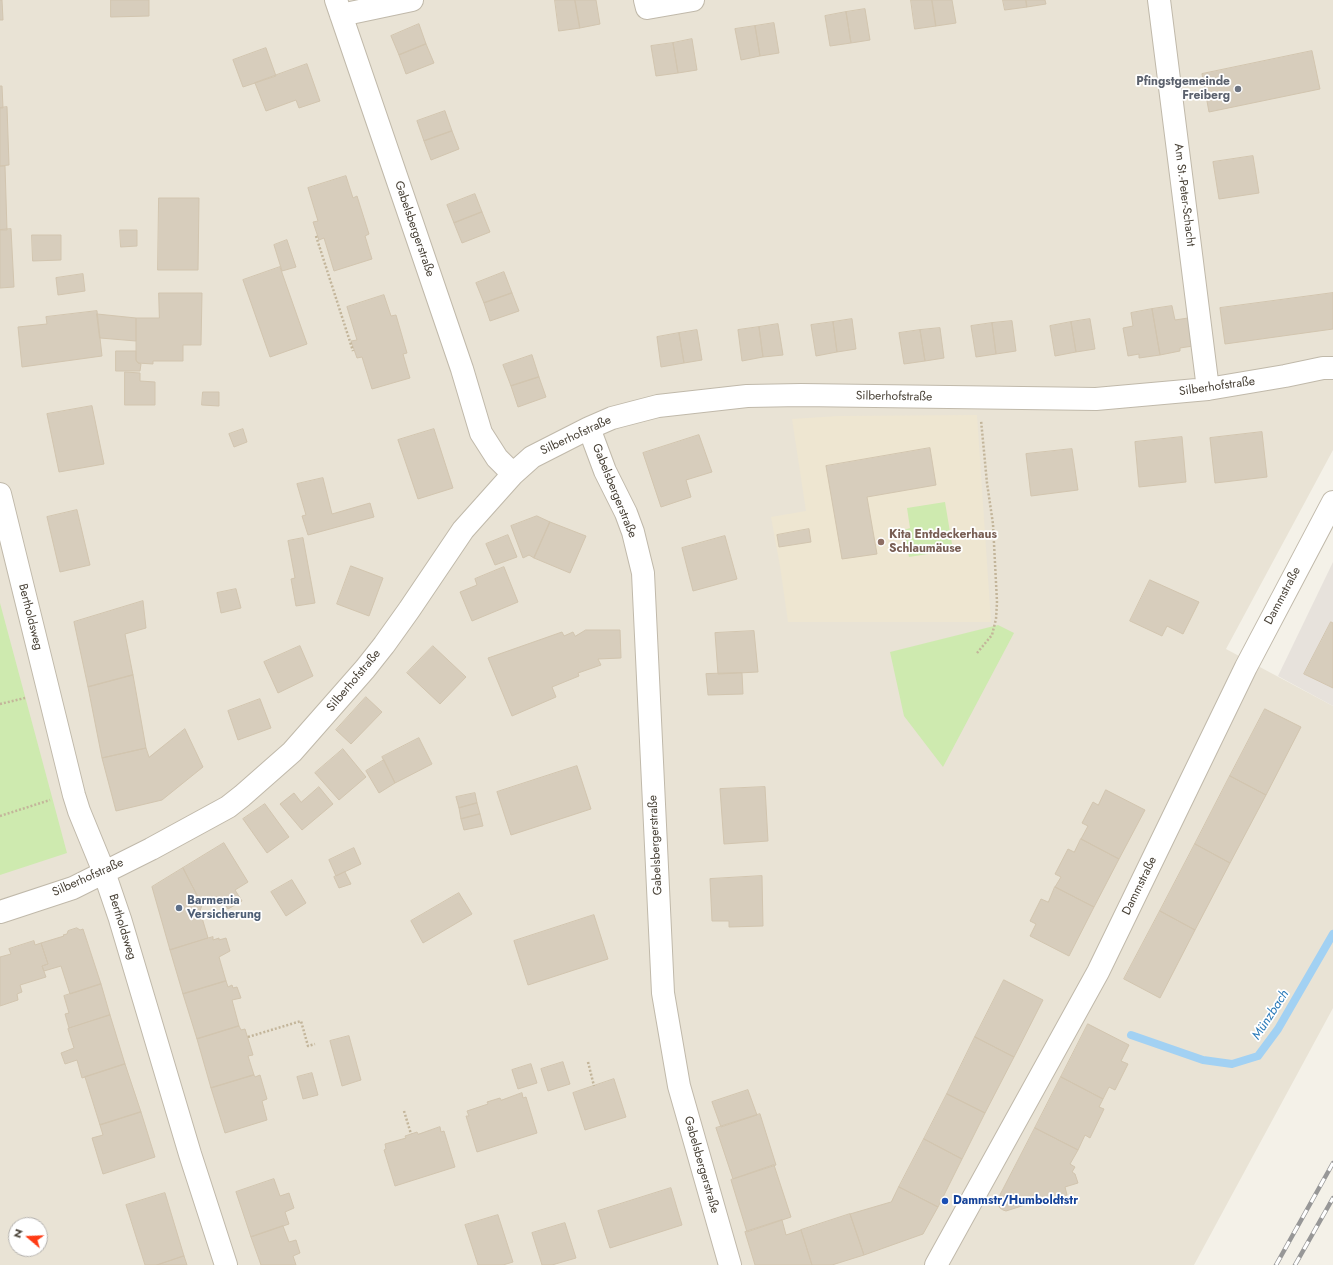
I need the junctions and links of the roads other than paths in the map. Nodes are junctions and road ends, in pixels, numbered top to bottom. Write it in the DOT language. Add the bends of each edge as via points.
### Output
graph roads {
  1 [pos="412,0"];
  2 [pos="645,0"];
  3 [pos="693,0"];
  4 [pos="1159,0"];
  5 [pos="338,7"];
  6 [pos="1333,368"];
  7 [pos="1208,389"];
  8 [pos="588,428"];
  9 [pos="513,474"];
  10 [pos="0,494"];
  11 [pos="1333,502"];
  12 [pos="104,872"];
  13 [pos="0,912"];
  14 [pos="226,1265"];
  15 [pos="730,1265"];
  16 [pos="936,1265"];
  1 -- 5 [label="street"];
  2 -- 3 [label="street" via="647,8"];
  4 -- 7 [label="street, Am St.-Peter-Schacht"];
  5 -- 9 [label="street, Gabelsbergerstraße" via="462,369 481,432 489,447"];
  6 -- 7 [label="street, Silberhofstraße"];
  7 -- 8 [label="street, Silberhofstraße" via="1096,399 747,396 658,406 612,418"];
  8 -- 9 [label="street, Silberhofstraße" via="532,457"];
  8 -- 15 [label="street, Gabelsbergerstraße" via="605,471 626,513 643,572 663,993 678,1086"];
  9 -- 12 [label="street, Silberhofstraße" via="463,530 379,651 292,752 228,807"];
  10 -- 12 [label="street, Bertholdsweg" via="74,795"];
  11 -- 16 [label="street, Dammstraße" via="1246,667 1098,972"];
  12 -- 13 [label="street, Silberhofstraße" via="73,888"];
  12 -- 14 [label="street, Bertholdsweg"];
}
